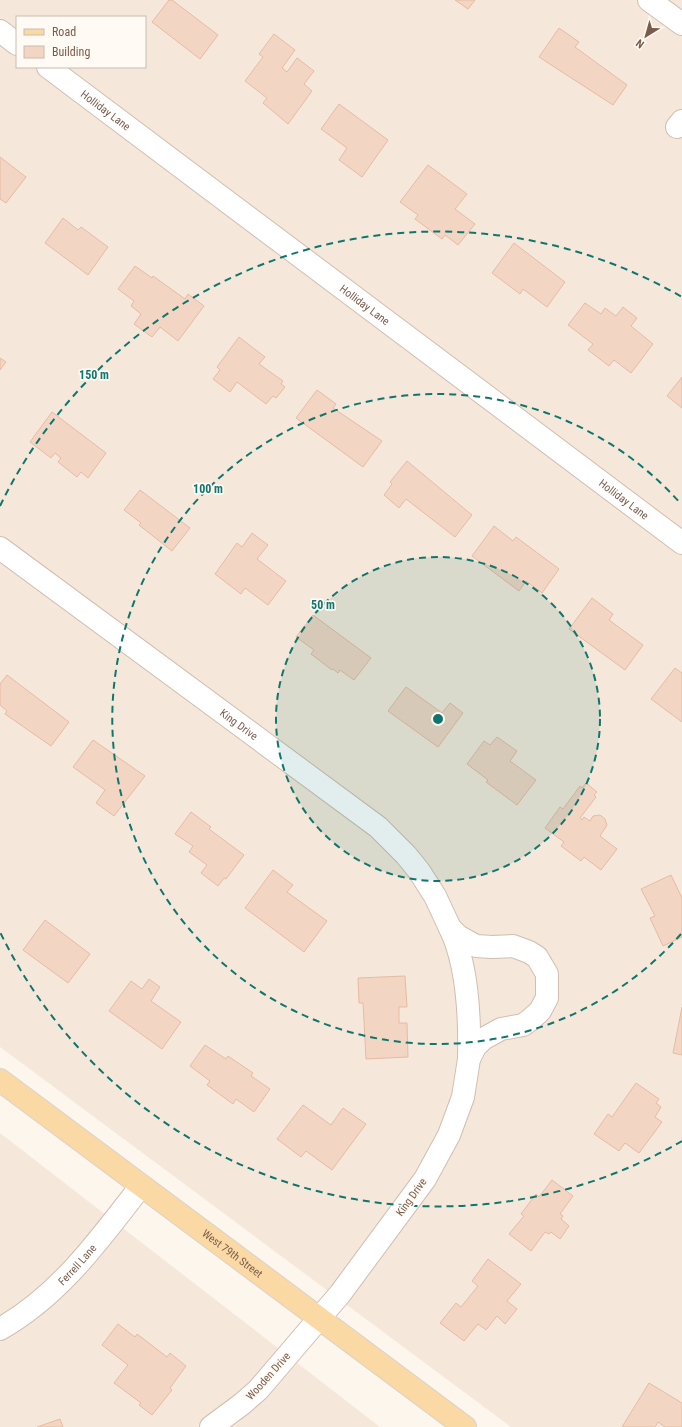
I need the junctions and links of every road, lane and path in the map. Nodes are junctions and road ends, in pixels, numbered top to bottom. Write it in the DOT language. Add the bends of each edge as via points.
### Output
graph roads {
  1 [pos="649,0"];
  2 [pos="682,24"];
  3 [pos="0,31"];
  4 [pos="16,43"];
  5 [pos="49,68"];
  6 [pos="682,543"];
  7 [pos="0,548"];
  8 [pos="450,928"];
  9 [pos="469,1059"];
  10 [pos="0,1080"];
  11 [pos="142,1186"];
  12 [pos="318,1318"];
  13 [pos="0,1329"];
  14 [pos="211,1427"];
  15 [pos="465,1427"];
  1 -- 2 [label="street"];
  3 -- 4 [label="street"];
  5 -- 6 [label="street, Holliday Lane"];
  7 -- 8 [label="street, King Drive" via="378,827 419,871 435,896"];
  8 -- 9 [label="street, King Drive" via="456,940 467,996 470,1019"];
  8 -- 9 [label="street, King Drive" via="458,936 476,946 514,946 529,952 537,957 548,978 547,998 540,1011 523,1025 501,1028 484,1039 475,1047"];
  9 -- 12 [label="street, King Drive" via="462,1097 449,1135 425,1179 348,1284"];
  10 -- 11 [label="main road, West 79th Street"];
  11 -- 12 [label="main road, West 79th Street"];
  11 -- 13 [label="street, Ferrell Lane" via="67,1278 37,1304"];
  12 -- 14 [label="street, Wooden Drive" via="258,1390"];
  12 -- 15 [label="main road, West 79th Street"];
}
